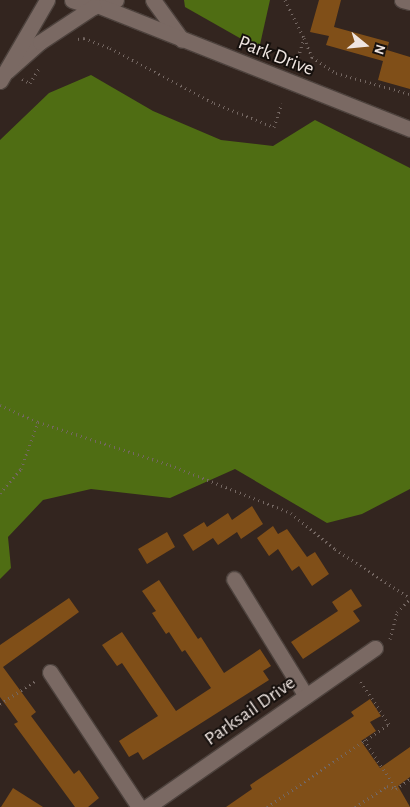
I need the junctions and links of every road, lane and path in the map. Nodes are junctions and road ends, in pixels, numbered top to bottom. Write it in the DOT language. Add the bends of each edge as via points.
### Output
graph roads {
  1 [pos="47,0"];
  2 [pos="72,0"];
  3 [pos="116,0"];
  4 [pos="153,0"];
  5 [pos="285,0"];
  6 [pos="402,0"];
  7 [pos="410,2"];
  8 [pos="97,7"];
  9 [pos="304,38"];
  10 [pos="76,40"];
  11 [pos="183,41"];
  12 [pos="297,62"];
  13 [pos="42,63"];
  14 [pos="4,76"];
  15 [pos="410,94"];
  16 [pos="282,103"];
  17 [pos="410,129"];
  18 [pos="0,405"];
  19 [pos="38,422"];
  20 [pos="0,493"];
  21 [pos="234,579"];
  22 [pos="410,599"];
  23 [pos="374,649"];
  24 [pos="350,666"];
  25 [pos="50,672"];
  26 [pos="306,696"];
  27 [pos="0,704"];
  28 [pos="364,740"];
  29 [pos="410,779"];
  30 [pos="396,788"];
  31 [pos="139,807"];
  32 [pos="147,807"];
  33 [pos="267,807"];
  34 [pos="355,807"];
  1 -- 14 [label="street"];
  2 -- 8 [label="street, Park Drive"];
  3 -- 8 [label="street"];
  4 -- 11 [label="street"];
  5 -- 9 [label="path"];
  6 -- 7 [label="street"];
  8 -- 11 [label="street, Park Drive"];
  8 -- 14 [label="street" via="40,42"];
  9 -- 12 [label="path"];
  9 -- 15 [label="path" via="312,57 336,73"];
  10 -- 16 [label="path" via="84,38 110,48 214,103 274,127"];
  11 -- 17 [label="street, Park Drive"];
  13 -- 14 [label="path" via="30,83"];
  18 -- 19 [label="path"];
  19 -- 20 [label="path" via="21,468"];
  19 -- 22 [label="path" via="170,465 291,513 335,549"];
  21 -- 26 [label="street"];
  22 -- 23 [label="path" via="398,612 387,650"];
  23 -- 24 [label="street, Parksail Drive"];
  24 -- 26 [label="street, Parksail Drive"];
  24 -- 28 [label="path" via="389,724"];
  25 -- 27 [label="path"];
  25 -- 31 [label="street"];
  26 -- 32 [label="street, Parksail Drive"];
  28 -- 30 [label="path"];
  28 -- 33 [label="path"];
  29 -- 30 [label="path"];
  30 -- 34 [label="path" via="387,786"];
}
